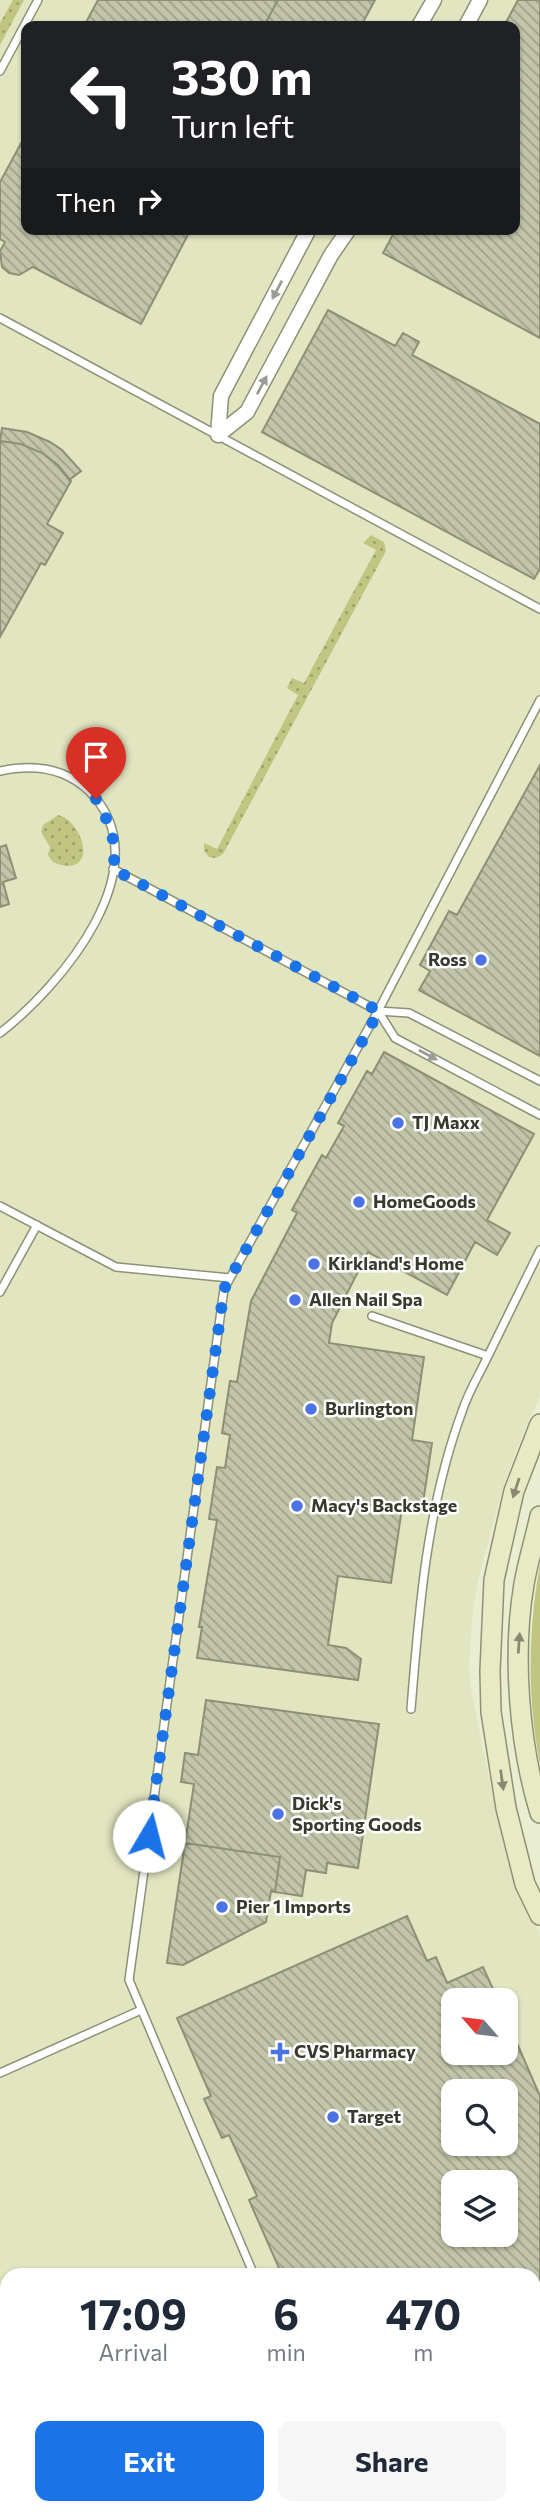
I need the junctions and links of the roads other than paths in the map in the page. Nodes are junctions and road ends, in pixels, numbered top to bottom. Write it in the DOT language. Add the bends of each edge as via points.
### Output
graph roads {
  1 [pos="38,0"];
  2 [pos="433,0"];
  3 [pos="480,0"];
  4 [pos="27,21"];
  5 [pos="422,21"];
  6 [pos="469,21"];
  7 [pos="21,32"];
  8 [pos="0,71"];
  9 [pos="306,235"];
  10 [pos="345,235"];
  11 [pos="2,319"];
  12 [pos="0,330"];
  13 [pos="218,435"];
  14 [pos="540,609"];
  15 [pos="540,701"];
  16 [pos="0,771"];
  17 [pos="113,869"];
  18 [pos="379,1011"];
  19 [pos="0,1033"];
  20 [pos="540,1081"];
  21 [pos="540,1115"];
  22 [pos="0,1206"];
  23 [pos="37,1225"];
  24 [pos="540,1250"];
  25 [pos="230,1278"];
  26 [pos="0,1292"];
  27 [pos="372,1316"];
  28 [pos="488,1356"];
  29 [pos="540,1424"];
  30 [pos="540,1516"];
  31 [pos="411,1709"];
  32 [pos="520,1711"];
  33 [pos="491,1712"];
  34 [pos="540,1813"];
  35 [pos="540,1915"];
  36 [pos="141,2010"];
  37 [pos="0,2073"];
  38 [pos="251,2268"];
  1 -- 4 [label="lane"];
  2 -- 5 [label="street"];
  3 -- 6 [label="street"];
  7 -- 8 [label="lane"];
  9 -- 13 [label="street, one-way" via="221,396"];
  13 -- 10 [label="street, one-way" via="247,412"];
  11 -- 12 [label="lane"];
  11 -- 13 [label="lane"];
  13 -- 14 [label="lane"];
  15 -- 18 [label="lane"];
  16 -- 17 [label="lane" via="40,767 59,772 88,790 108,820 115,845"];
  17 -- 18 [label="lane"];
  17 -- 19 [label="lane" via="106,900 66,968"];
  18 -- 20 [label="lane" via="409,1013"];
  18 -- 21 [label="lane, one-way" via="395,1038"];
  18 -- 25 [label="lane"];
  22 -- 23 [label="lane"];
  23 -- 25 [label="lane" via="116,1267"];
  23 -- 26 [label="lane"];
  24 -- 28 [label="lane"];
  25 -- 36 [label="lane" via="224,1289 129,1980"];
  27 -- 28 [label="lane"];
  28 -- 31 [label="lane" via="463,1408 435,1509 420,1594"];
  29 -- 33 [label="street, one-way" via="514,1491 494,1580"];
  32 -- 30 [label="street, one-way" via="523,1585"];
  32 -- 33 [label="street"];
  32 -- 34 [label="street"];
  33 -- 35 [label="street, one-way" via="506,1808 525,1884"];
  36 -- 37 [label="lane"];
  36 -- 38 [label="lane"];
}
